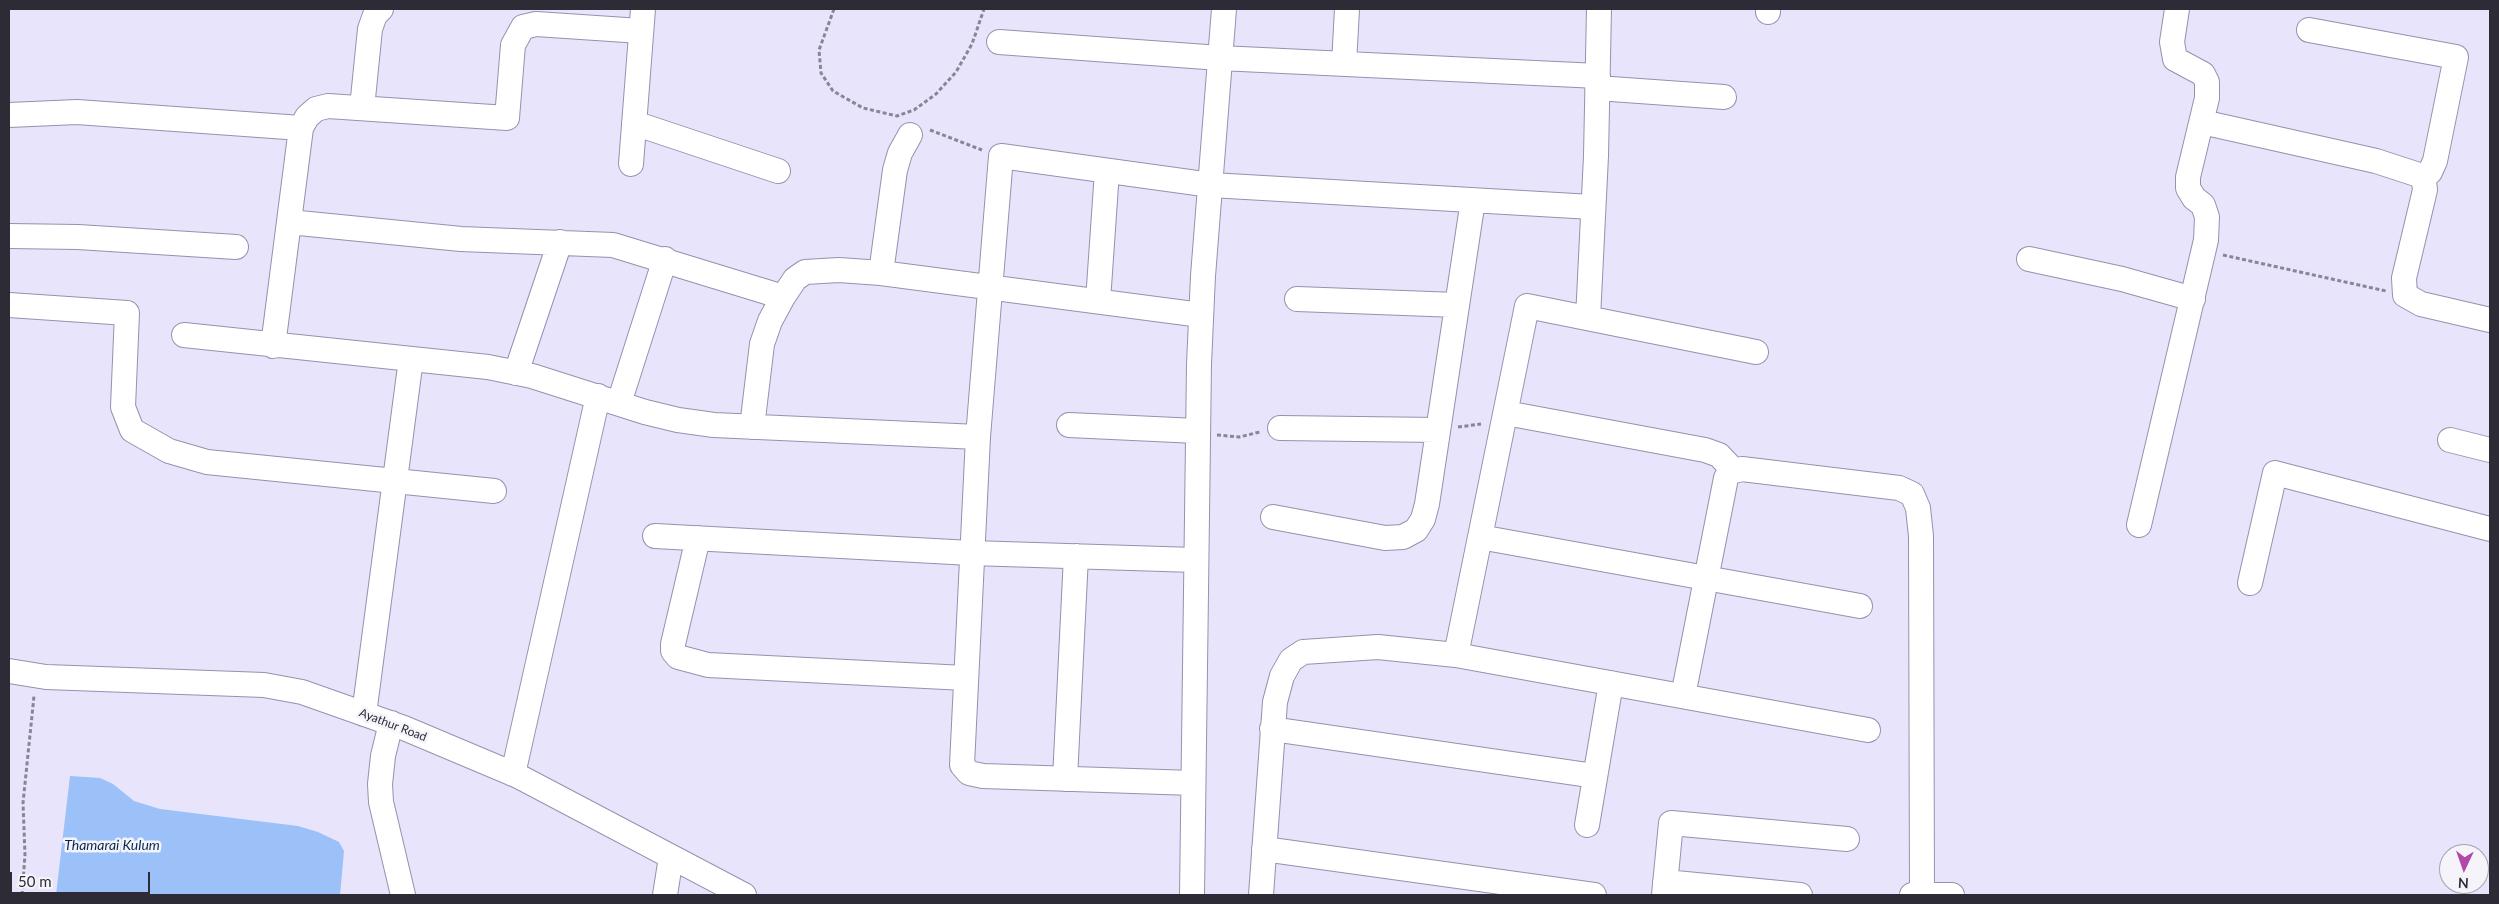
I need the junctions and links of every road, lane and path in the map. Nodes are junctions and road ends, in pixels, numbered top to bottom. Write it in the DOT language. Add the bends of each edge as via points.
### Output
graph roads {
  1 [pos="834,9"];
  2 [pos="984,9"];
  3 [pos="1224,9"];
  4 [pos="1347,9"];
  5 [pos="1599,9"];
  6 [pos="2177,9"];
  7 [pos="371,11"];
  8 [pos="525,18"];
  9 [pos="642,20"];
  10 [pos="2309,30"];
  11 [pos="999,42"];
  12 [pos="1220,58"];
  13 [pos="1344,64"];
  14 [pos="1597,82"];
  15 [pos="1724,97"];
  16 [pos="362,108"];
  17 [pos="9,115"];
  18 [pos="2202,122"];
  19 [pos="634,123"];
  20 [pos="913,124"];
  21 [pos="301,128"];
  22 [pos="1001,156"];
  23 [pos="631,164"];
  24 [pos="778,171"];
  25 [pos="1107,171"];
  26 [pos="2422,179"];
  27 [pos="1211,185"];
  28 [pos="1473,200"];
  29 [pos="1592,207"];
  30 [pos="289,222"];
  31 [pos="9,236"];
  32 [pos="560,242"];
  33 [pos="236,247"];
  34 [pos="2203,250"];
  35 [pos="665,259"];
  36 [pos="2029,259"];
  37 [pos="881,273"];
  38 [pos="991,287"];
  39 [pos="2405,295"];
  40 [pos="783,297"];
  41 [pos="1297,299"];
  42 [pos="2192,299"];
  43 [pos="1098,302"];
  44 [pos="9,305"];
  45 [pos="1457,305"];
  46 [pos="1202,315"];
  47 [pos="1588,318"];
  48 [pos="2490,320"];
  49 [pos="184,335"];
  50 [pos="274,346"];
  51 [pos="1756,352"];
  52 [pos="411,359"];
  53 [pos="516,373"];
  54 [pos="608,400"];
  55 [pos="1504,420"];
  56 [pos="1069,425"];
  57 [pos="752,427"];
  58 [pos="1280,428"];
  59 [pos="1438,430"];
  60 [pos="1197,431"];
  61 [pos="978,437"];
  62 [pos="2450,440"];
  63 [pos="2490,450"];
  64 [pos="1734,471"];
  65 [pos="395,480"];
  66 [pos="494,491"];
  67 [pos="1274,517"];
  68 [pos="2139,525"];
  69 [pos="2490,528"];
  70 [pos="655,536"];
  71 [pos="1480,536"];
  72 [pos="698,538"];
  73 [pos="971,553"];
  74 [pos="1076,556"];
  75 [pos="1195,560"];
  76 [pos="1706,578"];
  77 [pos="2250,583"];
  78 [pos="1860,606"];
  79 [pos="1456,655"];
  80 [pos="9,671"];
  81 [pos="37,676"];
  82 [pos="965,678"];
  83 [pos="1611,683"];
  84 [pos="1682,696"];
  85 [pos="364,714"];
  86 [pos="391,723"];
  87 [pos="1272,729"];
  88 [pos="1868,730"];
  89 [pos="513,774"];
  90 [pos="1596,776"];
  91 [pos="1065,779"];
  92 [pos="1193,783"];
  93 [pos="1587,825"];
  94 [pos="1847,839"];
  95 [pos="1264,849"];
  96 [pos="672,857"];
  97 [pos="1664,889"];
  98 [pos="22,895"];
  99 [pos="403,895"];
  100 [pos="665,895"];
  101 [pos="744,895"];
  102 [pos="1192,895"];
  103 [pos="1261,895"];
  104 [pos="1594,895"];
  105 [pos="1800,895"];
  106 [pos="1912,895"];
  107 [pos="1922,895"];
  108 [pos="1952,895"];
  1 -- 20 [label="path" via="819,50 821,74 833,90 862,108 897,116"];
  2 -- 20 [label="path" via="972,44 956,72 936,94 914,110"];
  3 -- 12 [label="street"];
  4 -- 13 [label="street"];
  5 -- 14 [label="street"];
  6 -- 18 [label="street" via="2172,51 2175,59 2203,74 2207,82"];
  7 -- 16 [label="street"];
  8 -- 9 [label="street" via="536,24"];
  8 -- 16 [label="street" via="513,45 507,118"];
  9 -- 19 [label="street"];
  10 -- 26 [label="street" via="2456,57 2435,160 2430,172"];
  11 -- 12 [label="street"];
  12 -- 13 [label="street"];
  12 -- 27 [label="street"];
  13 -- 14 [label="street"];
  14 -- 15 [label="street"];
  14 -- 29 [label="street"];
  16 -- 21 [label="street" via="328,106 316,109"];
  17 -- 21 [label="street" via="77,112"];
  18 -- 26 [label="street" via="2376,161 2419,175"];
  18 -- 34 [label="street" via="2188,188 2203,205 2207,217"];
  19 -- 23 [label="street"];
  19 -- 24 [label="street"];
  20 -- 22 [label="path"];
  20 -- 37 [label="street" via="894,170"];
  21 -- 30 [label="street"];
  22 -- 25 [label="street"];
  22 -- 38 [label="street"];
  25 -- 27 [label="street"];
  25 -- 43 [label="street"];
  26 -- 39 [label="street" via="2425,190 2404,278"];
  27 -- 28 [label="street"];
  27 -- 46 [label="street"];
  28 -- 29 [label="street"];
  28 -- 45 [label="street"];
  29 -- 47 [label="street"];
  30 -- 32 [label="street" via="461,239"];
  30 -- 50 [label="street"];
  31 -- 33 [label="street"];
  32 -- 35 [label="street" via="613,245"];
  32 -- 53 [label="street"];
  34 -- 39 [label="path"];
  34 -- 42 [label="street"];
  35 -- 40 [label="street"];
  35 -- 54 [label="street"];
  36 -- 42 [label="street" via="2122,279"];
  37 -- 38 [label="street"];
  37 -- 40 [label="street" via="805,272 795,279"];
  38 -- 43 [label="street"];
  38 -- 61 [label="street"];
  39 -- 48 [label="street" via="2421,304"];
  40 -- 57 [label="street" via="762,344"];
  41 -- 45 [label="street"];
  42 -- 68 [label="street"];
  43 -- 46 [label="street"];
  44 -- 65 [label="street" via="127,312 123,407 132,430 169,451 207,462"];
  45 -- 59 [label="street"];
  46 -- 60 [label="street"];
  47 -- 51 [label="street"];
  47 -- 55 [label="street" via="1528,306"];
  49 -- 50 [label="street"];
  50 -- 52 [label="street"];
  52 -- 53 [label="street"];
  52 -- 65 [label="street"];
  53 -- 54 [label="street"];
  54 -- 57 [label="street" via="678,420"];
  54 -- 89 [label="street"];
  55 -- 59 [label="path"];
  55 -- 64 [label="street" via="1705,450 1719,454"];
  55 -- 71 [label="street"];
  56 -- 60 [label="street"];
  57 -- 61 [label="street"];
  58 -- 59 [label="street"];
  58 -- 60 [label="path" via="1239,438"];
  59 -- 67 [label="street" via="1423,519 1416,530 1403,537 1385,538"];
  60 -- 75 [label="street"];
  61 -- 73 [label="street"];
  62 -- 63 [label="street"];
  64 -- 76 [label="street" via="1726,478"];
  64 -- 107 [label="street" via="1742,469 1899,488 1912,494 1918,508 1921,536"];
  65 -- 66 [label="street"];
  65 -- 85 [label="street"];
  69 -- 77 [label="street" via="2276,472"];
  70 -- 72 [label="street"];
  71 -- 76 [label="street"];
  71 -- 79 [label="street"];
  72 -- 73 [label="street"];
  72 -- 82 [label="street" via="673,644 678,658 708,665"];
  73 -- 74 [label="street"];
  73 -- 82 [label="street"];
  74 -- 75 [label="street"];
  74 -- 91 [label="street"];
  75 -- 92 [label="street"];
  76 -- 78 [label="street"];
  76 -- 84 [label="street"];
  79 -- 83 [label="street"];
  79 -- 87 [label="street" via="1378,647 1303,652 1291,660 1282,676"];
  80 -- 81 [label="street, Ayathur Road"];
  81 -- 85 [label="street, Ayathur Road" via="264,685 302,692"];
  81 -- 98 [label="path" via="25,764"];
  82 -- 91 [label="street" via="961,752 962,765 969,773"];
  83 -- 84 [label="street"];
  83 -- 90 [label="street"];
  84 -- 88 [label="street"];
  85 -- 86 [label="street, Ayathur Road"];
  86 -- 89 [label="street, Ayathur Road"];
  86 -- 99 [label="street" via="383,756 381,802"];
  87 -- 90 [label="street"];
  87 -- 95 [label="street"];
  89 -- 96 [label="street, Ayathur Road"];
  90 -- 93 [label="street"];
  91 -- 92 [label="street"];
  92 -- 102 [label="street"];
  94 -- 97 [label="street" via="1671,823"];
  95 -- 103 [label="street"];
  95 -- 104 [label="street"];
  96 -- 100 [label="street"];
  96 -- 101 [label="street, Ayathur Road"];
  97 -- 105 [label="street"];
  106 -- 107 [label="street"];
  107 -- 108 [label="street"];
}
